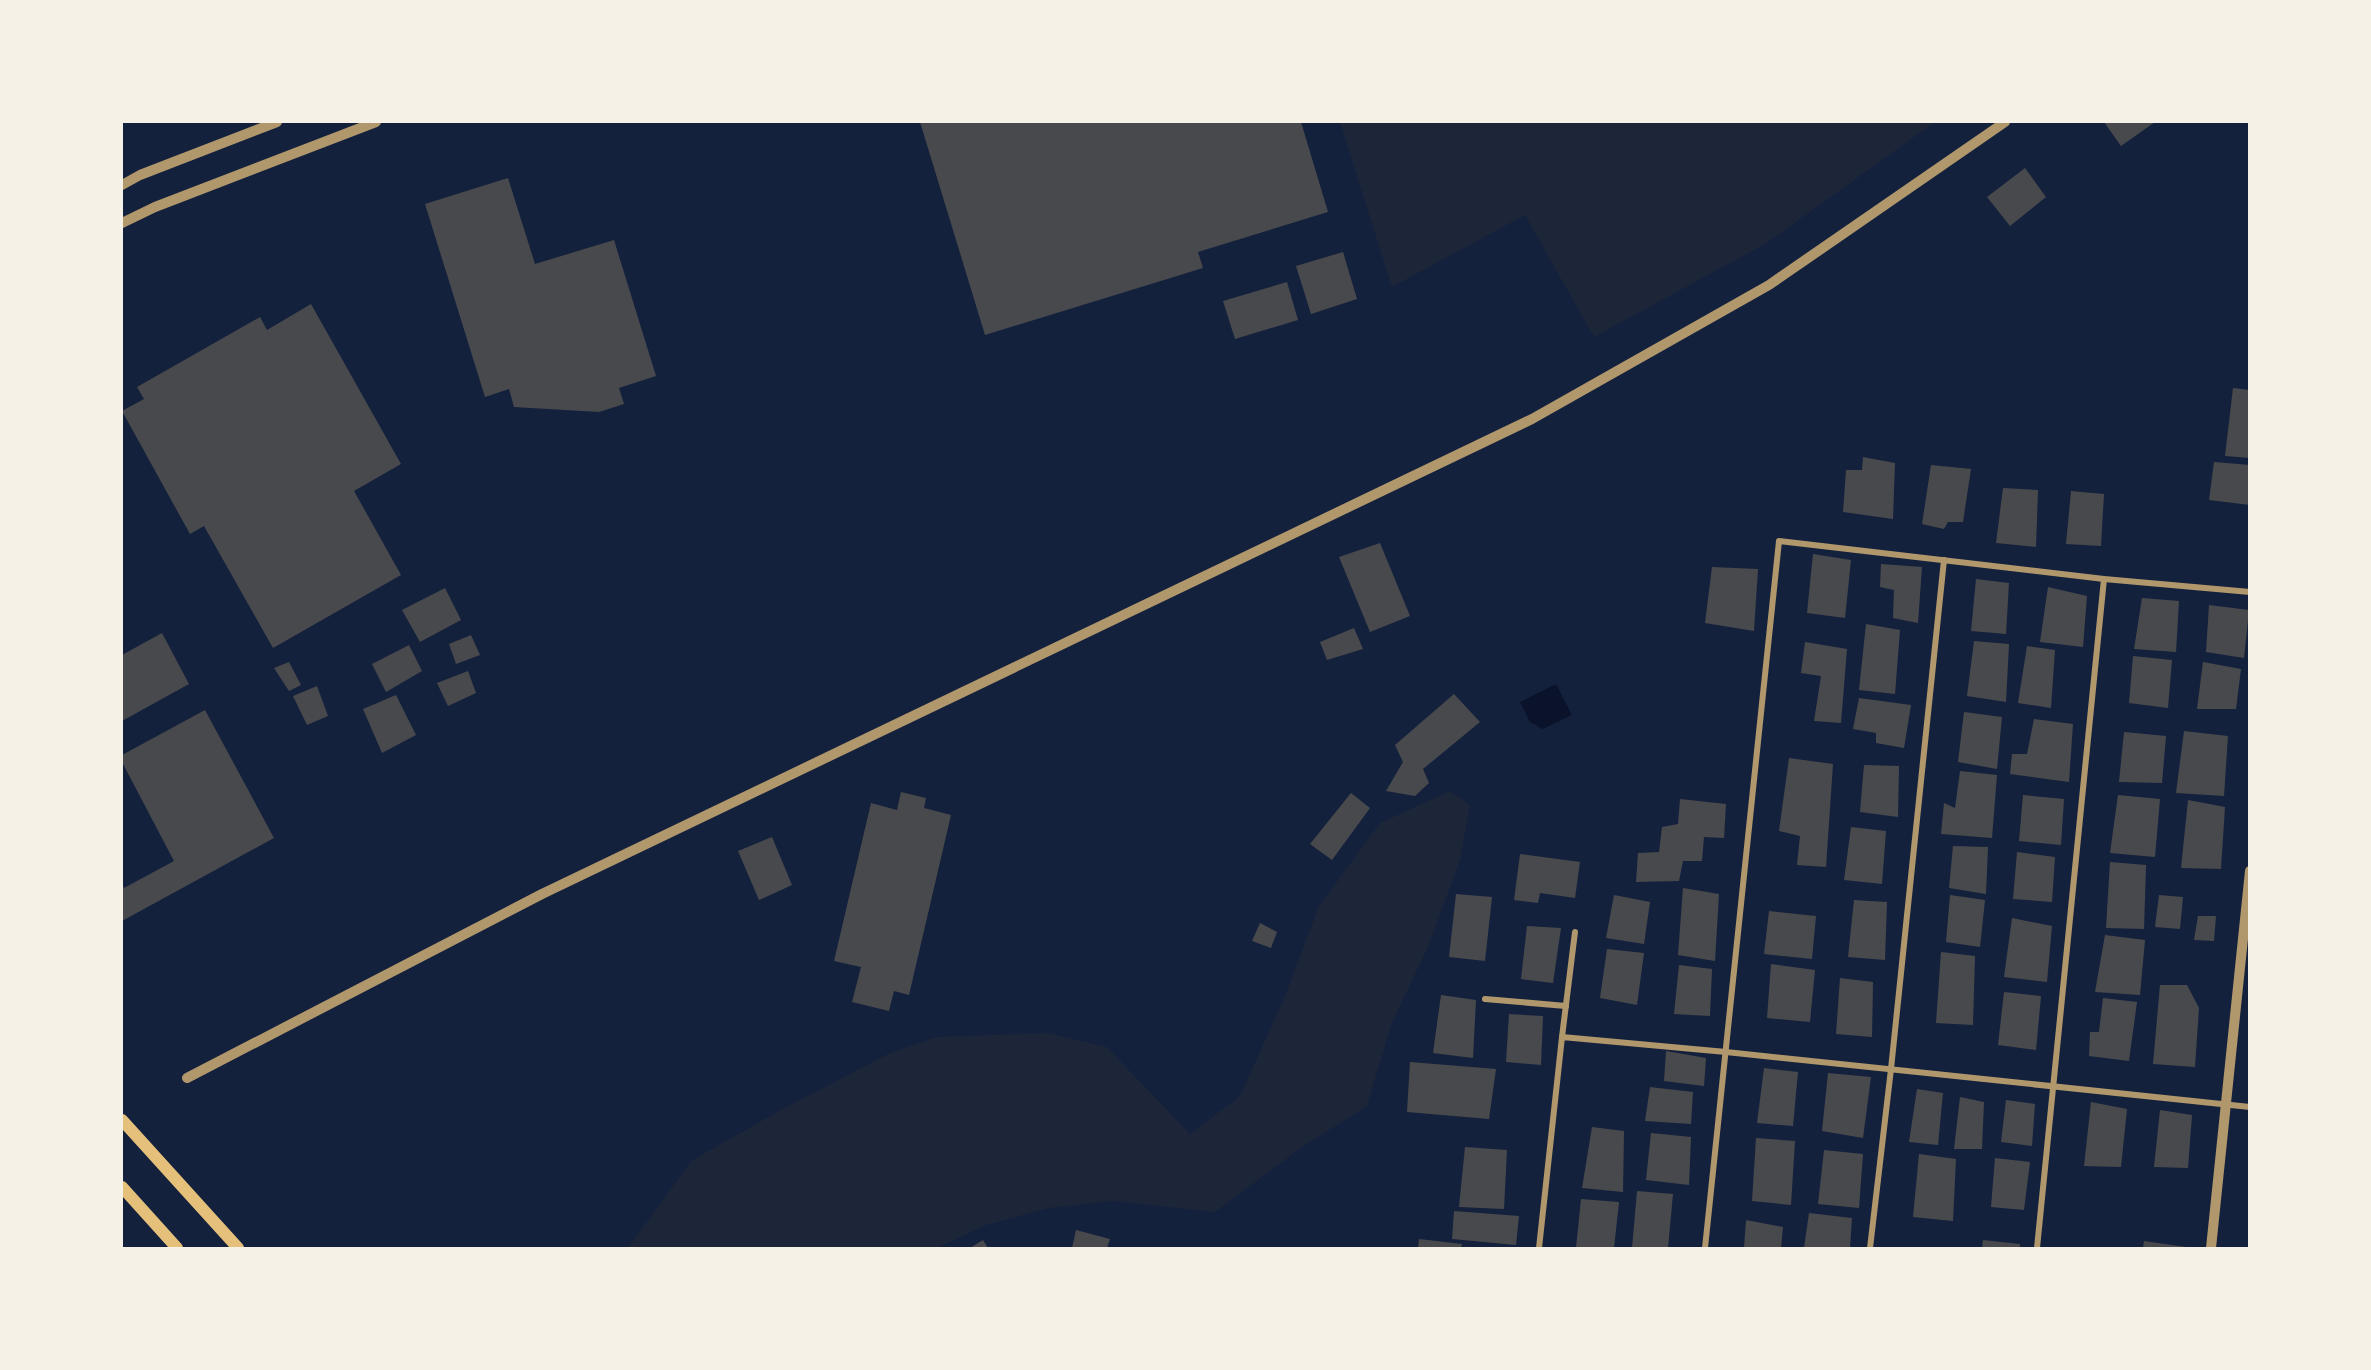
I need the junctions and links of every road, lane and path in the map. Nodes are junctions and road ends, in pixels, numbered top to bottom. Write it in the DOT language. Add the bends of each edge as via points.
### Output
graph roads {
  1 [pos="277,122"];
  2 [pos="376,122"];
  3 [pos="2005,122"];
  4 [pos="122,185"];
  5 [pos="122,223"];
  6 [pos="1944,560"];
  7 [pos="2104,579"];
  8 [pos="2250,592"];
  9 [pos="2250,871"];
  10 [pos="1575,932"];
  11 [pos="1485,999"];
  12 [pos="1566,1006"];
  13 [pos="1562,1037"];
  14 [pos="1726,1052"];
  15 [pos="1891,1069"];
  16 [pos="187,1078"];
  17 [pos="2054,1086"];
  18 [pos="2226,1104"];
  19 [pos="2250,1107"];
  20 [pos="122,1120"];
  21 [pos="122,1187"];
  22 [pos="177,1248"];
  23 [pos="238,1248"];
  24 [pos="1539,1248"];
  25 [pos="1705,1248"];
  26 [pos="1870,1248"];
  27 [pos="2037,1248"];
  28 [pos="2211,1248"];
  1 -- 4 [label="street"];
  2 -- 5 [label="street"];
  3 -- 16 [label="street" via="1769,285 1532,418 542,894"];
  6 -- 7 [label="street"];
  6 -- 14 [label="street" via="1779,542"];
  6 -- 15 [label="street"];
  7 -- 8 [label="street"];
  7 -- 17 [label="street"];
  9 -- 18 [label="street"];
  10 -- 12 [label="street"];
  11 -- 12 [label="street"];
  12 -- 13 [label="street"];
  13 -- 14 [label="street"];
  13 -- 24 [label="street"];
  14 -- 15 [label="street"];
  14 -- 25 [label="street"];
  15 -- 17 [label="street"];
  15 -- 26 [label="street"];
  17 -- 18 [label="street"];
  17 -- 27 [label="street"];
  18 -- 19 [label="street"];
  18 -- 28 [label="street"];
  20 -- 23 [label="main road"];
  21 -- 22 [label="main road"];
}
